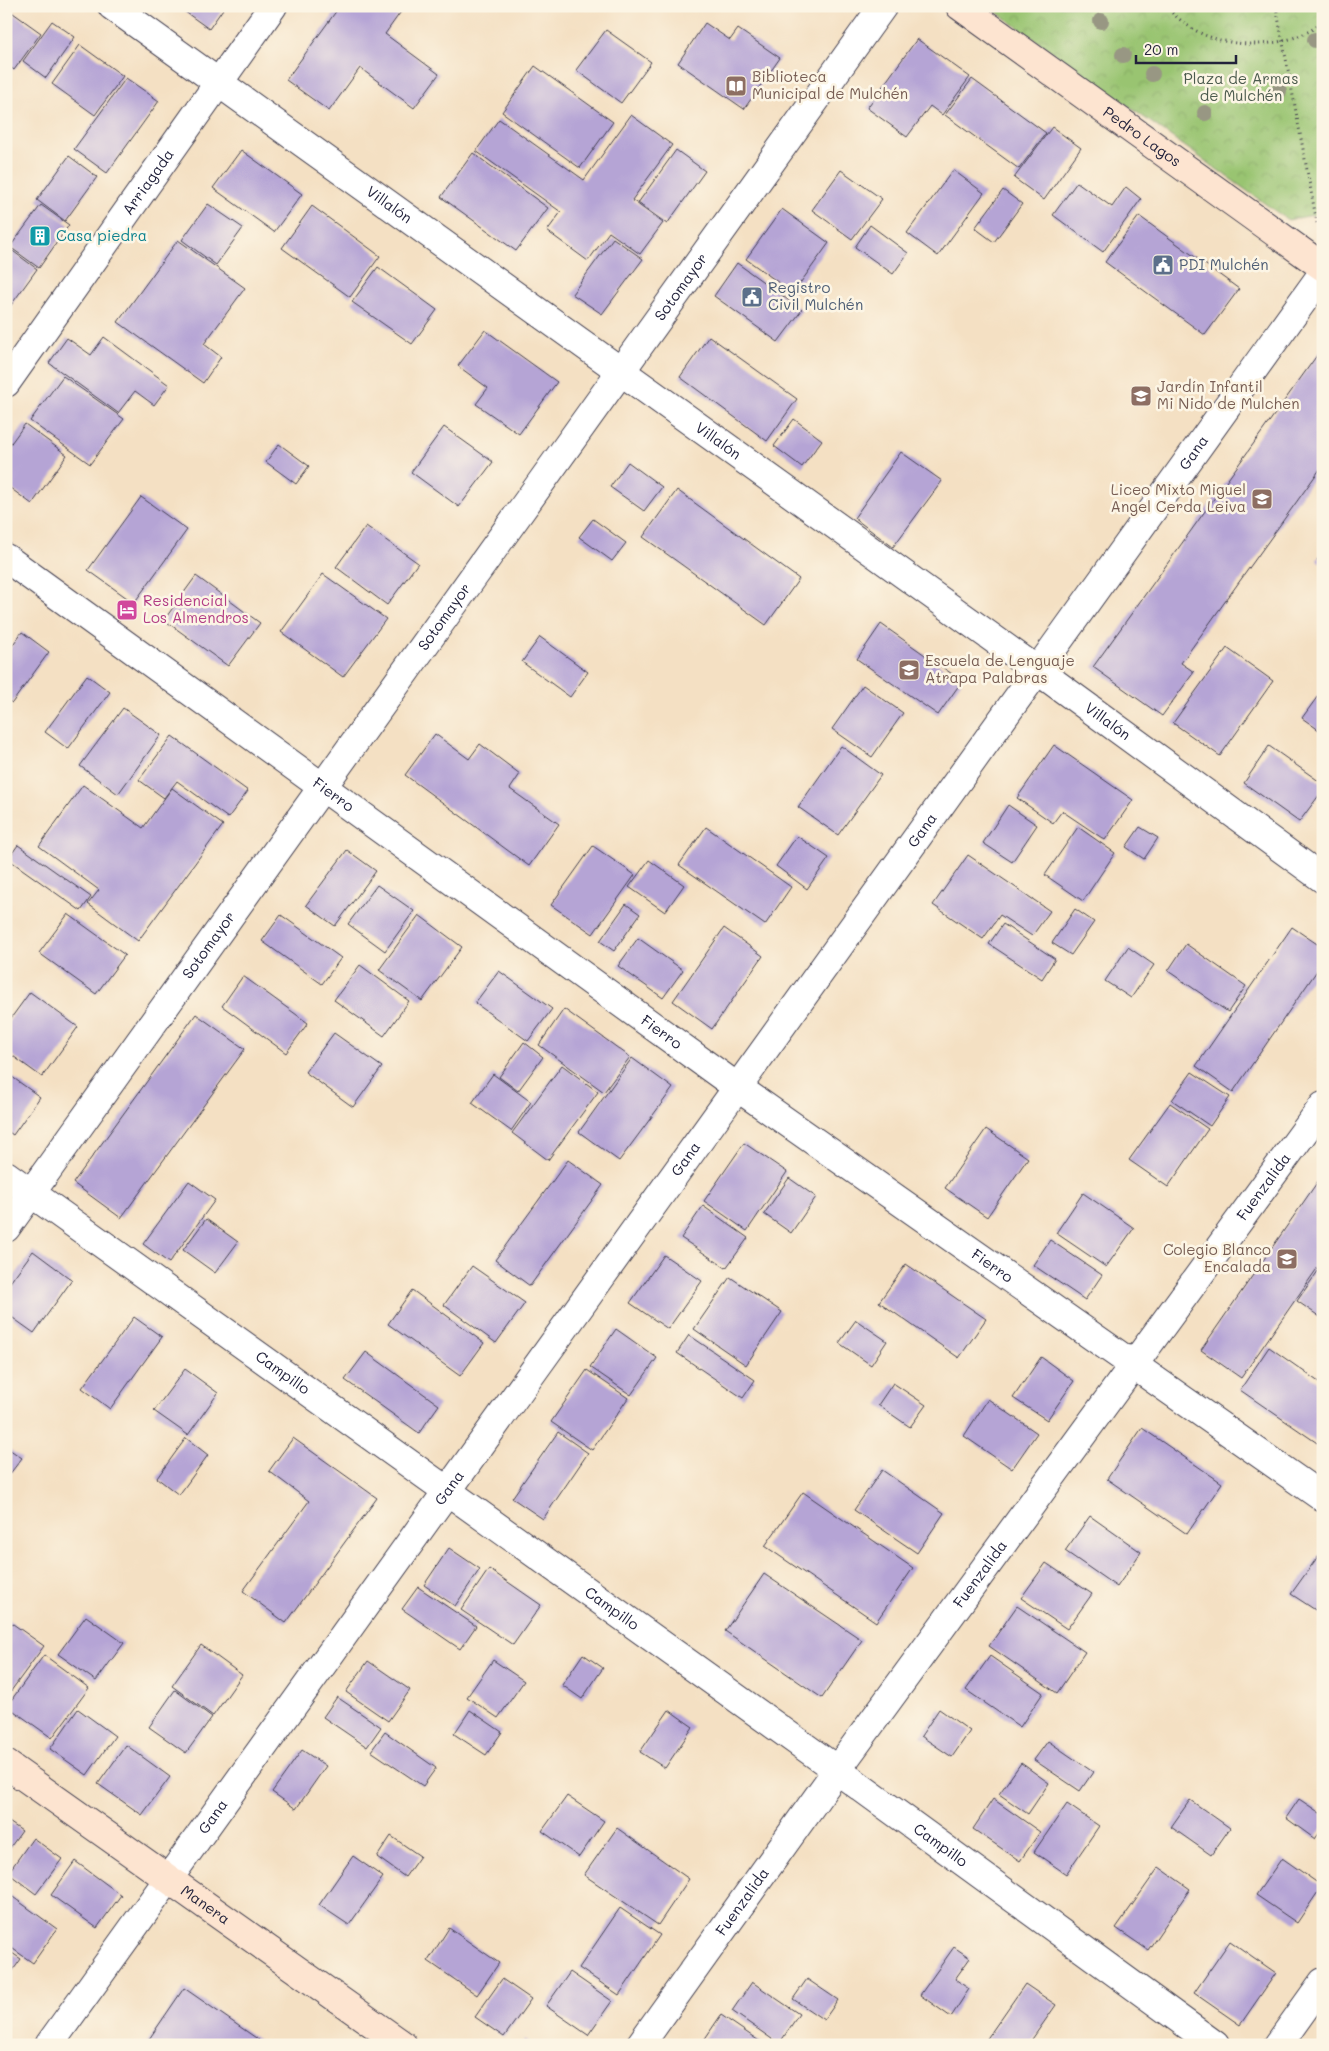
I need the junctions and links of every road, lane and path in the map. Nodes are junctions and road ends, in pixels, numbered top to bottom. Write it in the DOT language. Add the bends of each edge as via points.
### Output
graph roads {
  1 [pos="112,6"];
  2 [pos="272,6"];
  3 [pos="883,6"];
  4 [pos="960,6"];
  5 [pos="1165,6"];
  6 [pos="1276,6"];
  7 [pos="1323,22"];
  8 [pos="1282,41"];
  9 [pos="218,83"];
  10 [pos="1317,225"];
  11 [pos="1323,267"];
  12 [pos="1323,273"];
  13 [pos="620,371"];
  14 [pos="6,383"];
  15 [pos="6,558"];
  16 [pos="1037,670"];
  17 [pos="323,786"];
  18 [pos="1323,878"];
  19 [pos="738,1087"];
  20 [pos="1323,1106"];
  21 [pos="6,1175"];
  22 [pos="31,1193"];
  23 [pos="6,1228"];
  24 [pos="1134,1364"];
  25 [pos="447,1491"];
  26 [pos="1323,1498"];
  27 [pos="6,1764"];
  28 [pos="837,1770"];
  29 [pos="168,1879"];
  30 [pos="1323,1982"];
  31 [pos="49,2045"];
  32 [pos="403,2045"];
  33 [pos="640,2045"];
  34 [pos="1215,2045"];
  35 [pos="1278,2045"];
  1 -- 9 [label="street, Villalón"];
  2 -- 9 [label="street, Arriagada"];
  3 -- 13 [label="street, Sotomayor"];
  4 -- 11 [label="main road, Pedro Lagos"];
  5 -- 8 [label="path" via="1180,20 1212,38 1247,45"];
  6 -- 8 [label="path"];
  7 -- 8 [label="path"];
  8 -- 10 [label="path"];
  9 -- 13 [label="street, Villalón"];
  9 -- 14 [label="street, Arriagada"];
  12 -- 16 [label="street, Gana"];
  13 -- 16 [label="street, Villalón"];
  13 -- 17 [label="street, Sotomayor"];
  15 -- 17 [label="street, Fierro"];
  16 -- 18 [label="street, Villalón"];
  16 -- 19 [label="street, Gana"];
  17 -- 19 [label="street, Fierro"];
  17 -- 22 [label="street, Sotomayor"];
  19 -- 24 [label="street, Fierro"];
  19 -- 25 [label="street, Gana"];
  20 -- 24 [label="street, Fuenzalida"];
  21 -- 22 [label="street, Campillo"];
  22 -- 23 [label="street, Sotomayor"];
  22 -- 25 [label="street, Campillo"];
  24 -- 26 [label="street, Fierro"];
  24 -- 28 [label="street, Fuenzalida"];
  25 -- 28 [label="street, Campillo"];
  25 -- 29 [label="street, Gana"];
  27 -- 29 [label="main road, Manera"];
  28 -- 33 [label="street, Fuenzalida"];
  28 -- 34 [label="street, Campillo"];
  29 -- 31 [label="street, Gana"];
  29 -- 32 [label="main road, Manera"];
  30 -- 35 [label="street"];
}
